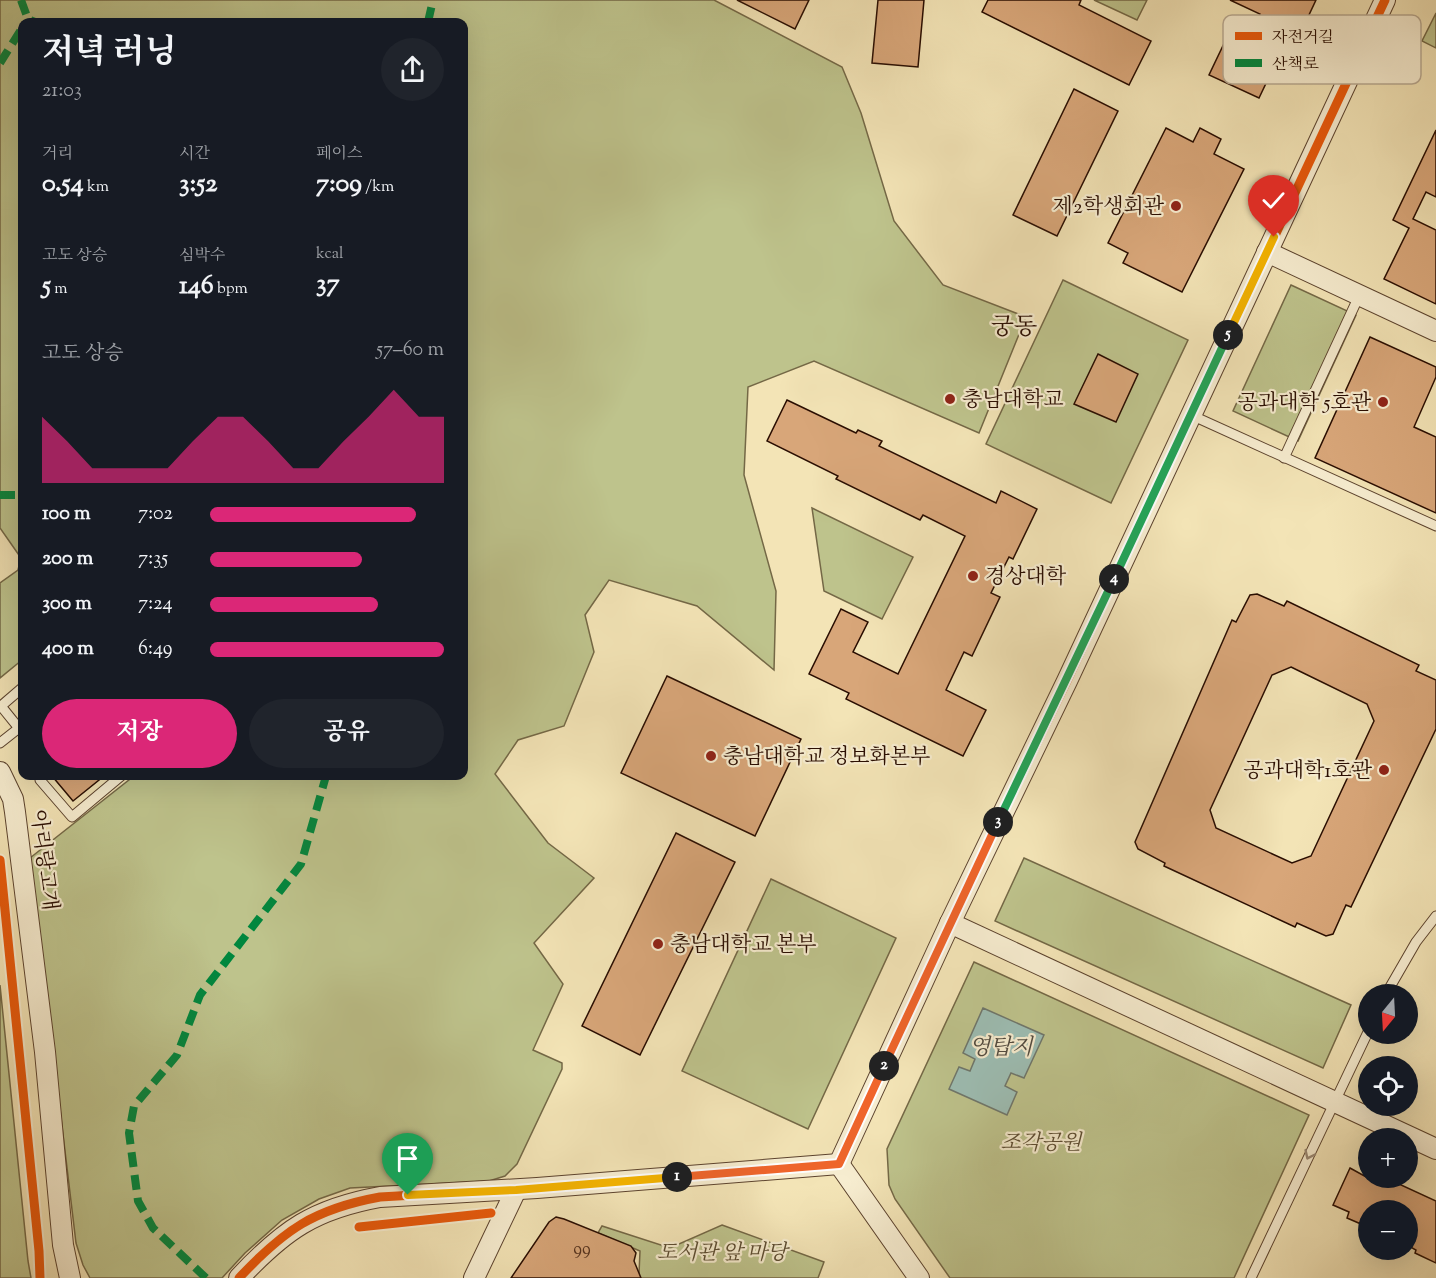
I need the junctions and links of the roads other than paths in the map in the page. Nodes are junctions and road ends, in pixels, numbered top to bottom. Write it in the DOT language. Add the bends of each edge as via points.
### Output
graph roads {
  1 [pos="1385,0"];
  2 [pos="1378,15"];
  3 [pos="1346,84"];
  4 [pos="1267,252"];
  5 [pos="1359,296"];
  6 [pos="1436,331"];
  7 [pos="1191,415"];
  8 [pos="1284,458"];
  9 [pos="1436,526"];
  10 [pos="18,691"];
  11 [pos="18,726"];
  12 [pos="18,732"];
  13 [pos="0,743"];
  14 [pos="0,772"];
  15 [pos="40,780"];
  16 [pos="116,780"];
  17 [pos="1436,915"];
  18 [pos="950,923"];
  19 [pos="1391,984"];
  20 [pos="1362,1044"];
  21 [pos="1334,1102"];
  22 [pos="1436,1149"];
  23 [pos="839,1164"];
  24 [pos="516,1190"];
  25 [pos="70,1278"];
  26 [pos="239,1278"];
  27 [pos="474,1278"];
  28 [pos="919,1278"];
  29 [pos="1251,1278"];
  1 -- 2 [label="street"];
  3 -- 4 [label="street"];
  4 -- 5 [label="street"];
  4 -- 7 [label="street"];
  5 -- 6 [label="street"];
  5 -- 8 [label="lane"];
  7 -- 8 [label="lane"];
  7 -- 18 [label="street"];
  8 -- 9 [label="lane"];
  10 -- 11 [label="lane" via="1,706"];
  12 -- 13 [label="lane"];
  14 -- 25 [label="street, 아리랑고개" via="15,812 45,1052 63,1245"];
  15 -- 16 [label="lane" via="72,817"];
  17 -- 19 [label="lane"];
  18 -- 21 [label="street"];
  18 -- 23 [label="street"];
  20 -- 21 [label="lane"];
  21 -- 22 [label="street"];
  21 -- 29 [label="lane, one-way"];
  23 -- 24 [label="street"];
  23 -- 28 [label="street"];
  24 -- 26 [label="street" via="358,1201 309,1220 281,1237"];
  24 -- 27 [label="street"];
}
